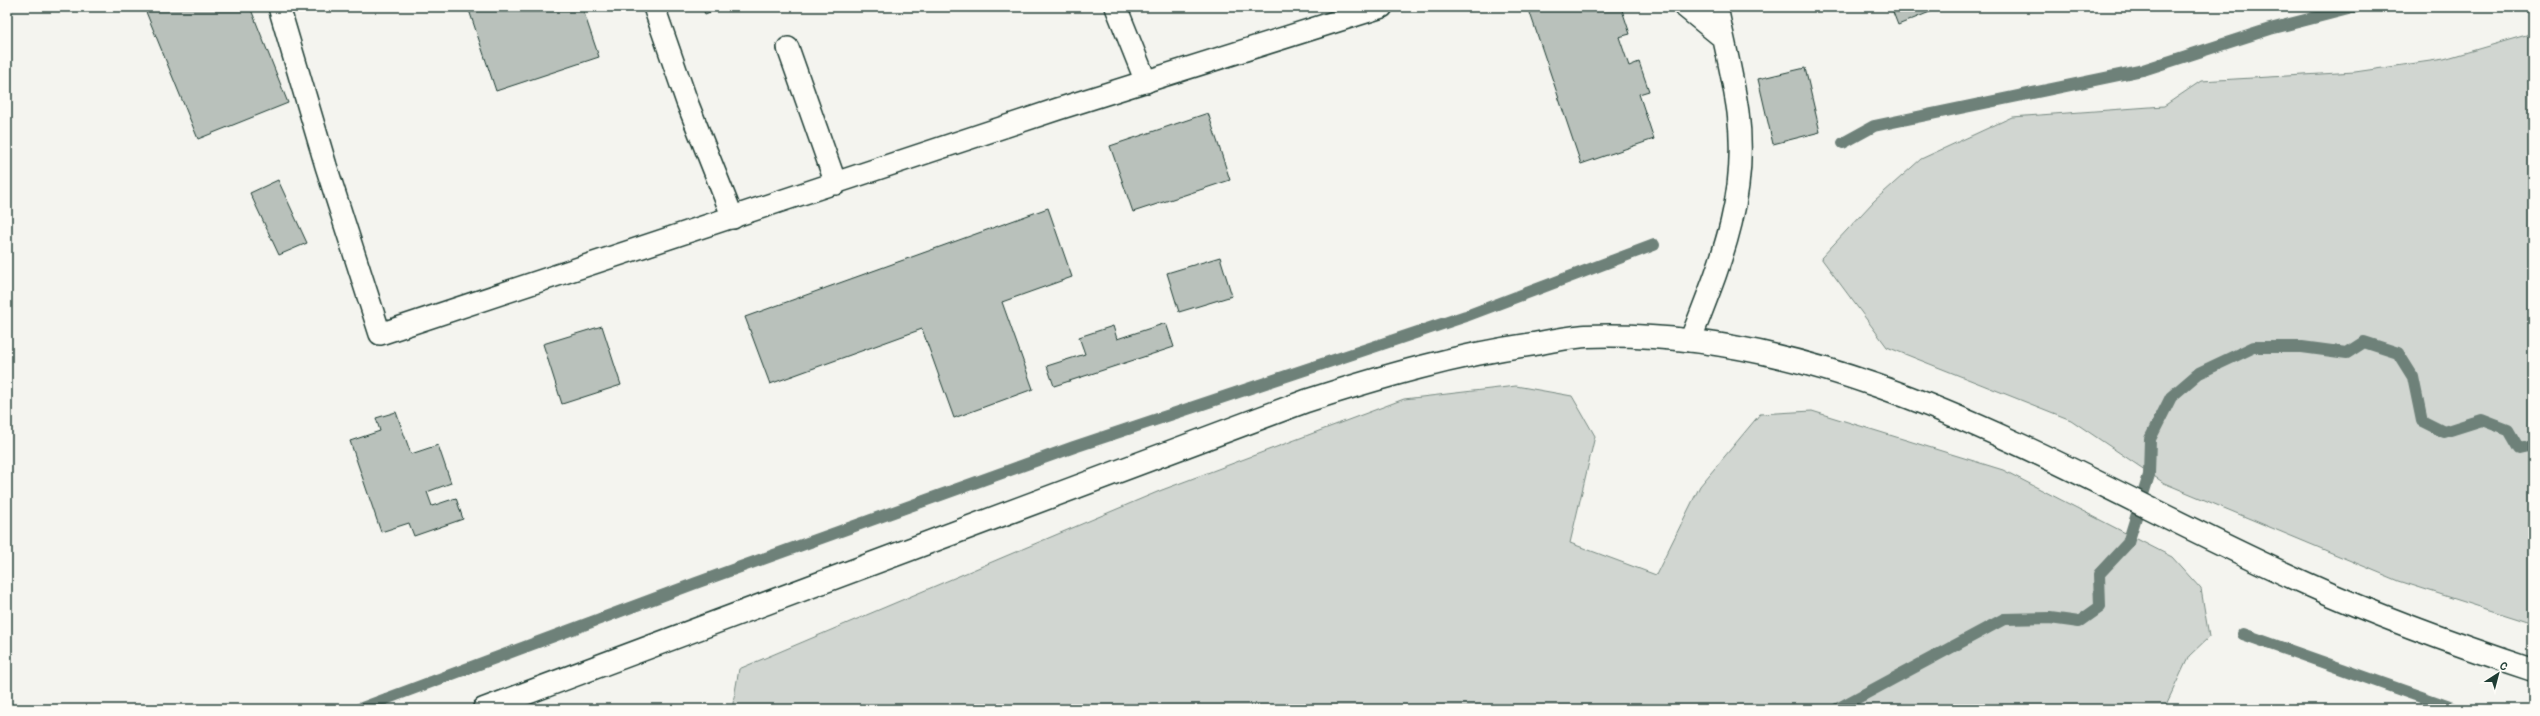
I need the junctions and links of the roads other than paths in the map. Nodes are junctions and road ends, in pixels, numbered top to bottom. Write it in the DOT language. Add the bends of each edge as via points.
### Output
graph roads {
  1 [pos="279,7"];
  2 [pos="654,7"];
  3 [pos="1116,7"];
  4 [pos="1382,7"];
  5 [pos="1684,7"];
  6 [pos="1717,7"];
  7 [pos="1723,38"];
  8 [pos="788,48"];
  9 [pos="1146,82"];
  10 [pos="836,184"];
  11 [pos="734,218"];
  12 [pos="1690,341"];
  13 [pos="2533,670"];
  14 [pos="484,709"];
  1 -- 11 [label="lane" via="326,166 380,334"];
  2 -- 11 [label="lane" via="687,102"];
  3 -- 9 [label="lane"];
  4 -- 9 [label="lane"];
  5 -- 7 [label="lane"];
  6 -- 7 [label="lane"];
  7 -- 12 [label="lane" via="1738,112 1740,165 1735,209 1726,248"];
  8 -- 10 [label="lane"];
  9 -- 10 [label="lane"];
  10 -- 11 [label="lane"];
  12 -- 13 [label="street" via="1762,353 1828,368 1934,406 2056,462 2308,585 2426,632"];
  12 -- 14 [label="street" via="1583,336 1496,349 1401,371 1299,404"];
}
